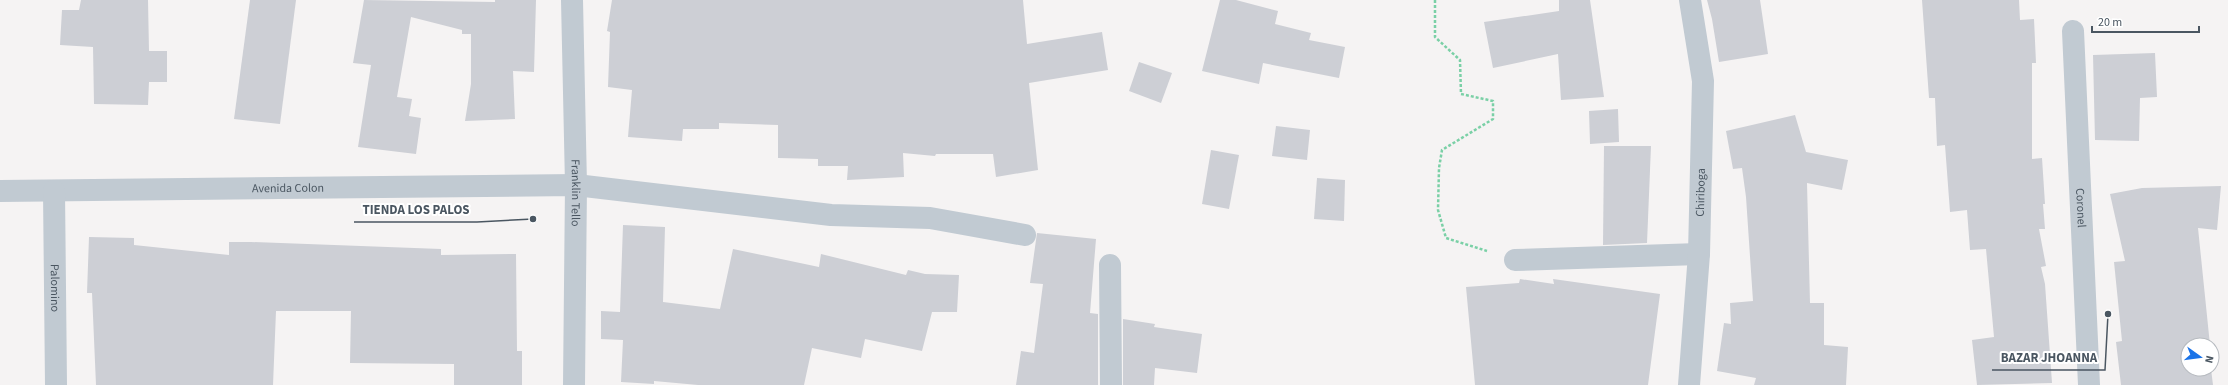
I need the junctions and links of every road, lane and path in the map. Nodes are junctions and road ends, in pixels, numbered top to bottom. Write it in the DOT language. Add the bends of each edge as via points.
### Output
graph roads {
  1 [pos="572,0"];
  2 [pos="1435,0"];
  3 [pos="1690,0"];
  4 [pos="2073,31"];
  5 [pos="576,185"];
  6 [pos="0,191"];
  7 [pos="54,191"];
  8 [pos="1025,235"];
  9 [pos="1699,254"];
  10 [pos="1515,260"];
  11 [pos="1110,265"];
  12 [pos="56,385"];
  13 [pos="574,385"];
  14 [pos="1111,385"];
  15 [pos="1690,385"];
  16 [pos="2089,385"];
  1 -- 5 [label="street, Franklin Tello"];
  2 -- 10 [label="path" via="1435,37 1460,60 1461,94 1493,101 1493,119 1442,150 1438,210 1446,238"];
  3 -- 9 [label="street, Chiriboga" via="1703,81"];
  4 -- 16 [label="street, Coronel"];
  5 -- 7 [label="street, Avenida Colon"];
  5 -- 8 [label="street, Avenida Colon" via="831,215 930,218"];
  5 -- 13 [label="street, Franklin Tello"];
  6 -- 7 [label="street, Avenida Colon"];
  7 -- 12 [label="street, Palomino"];
  9 -- 10 [label="street"];
  9 -- 15 [label="street, Chiriboga"];
  11 -- 14 [label="street"];
}
